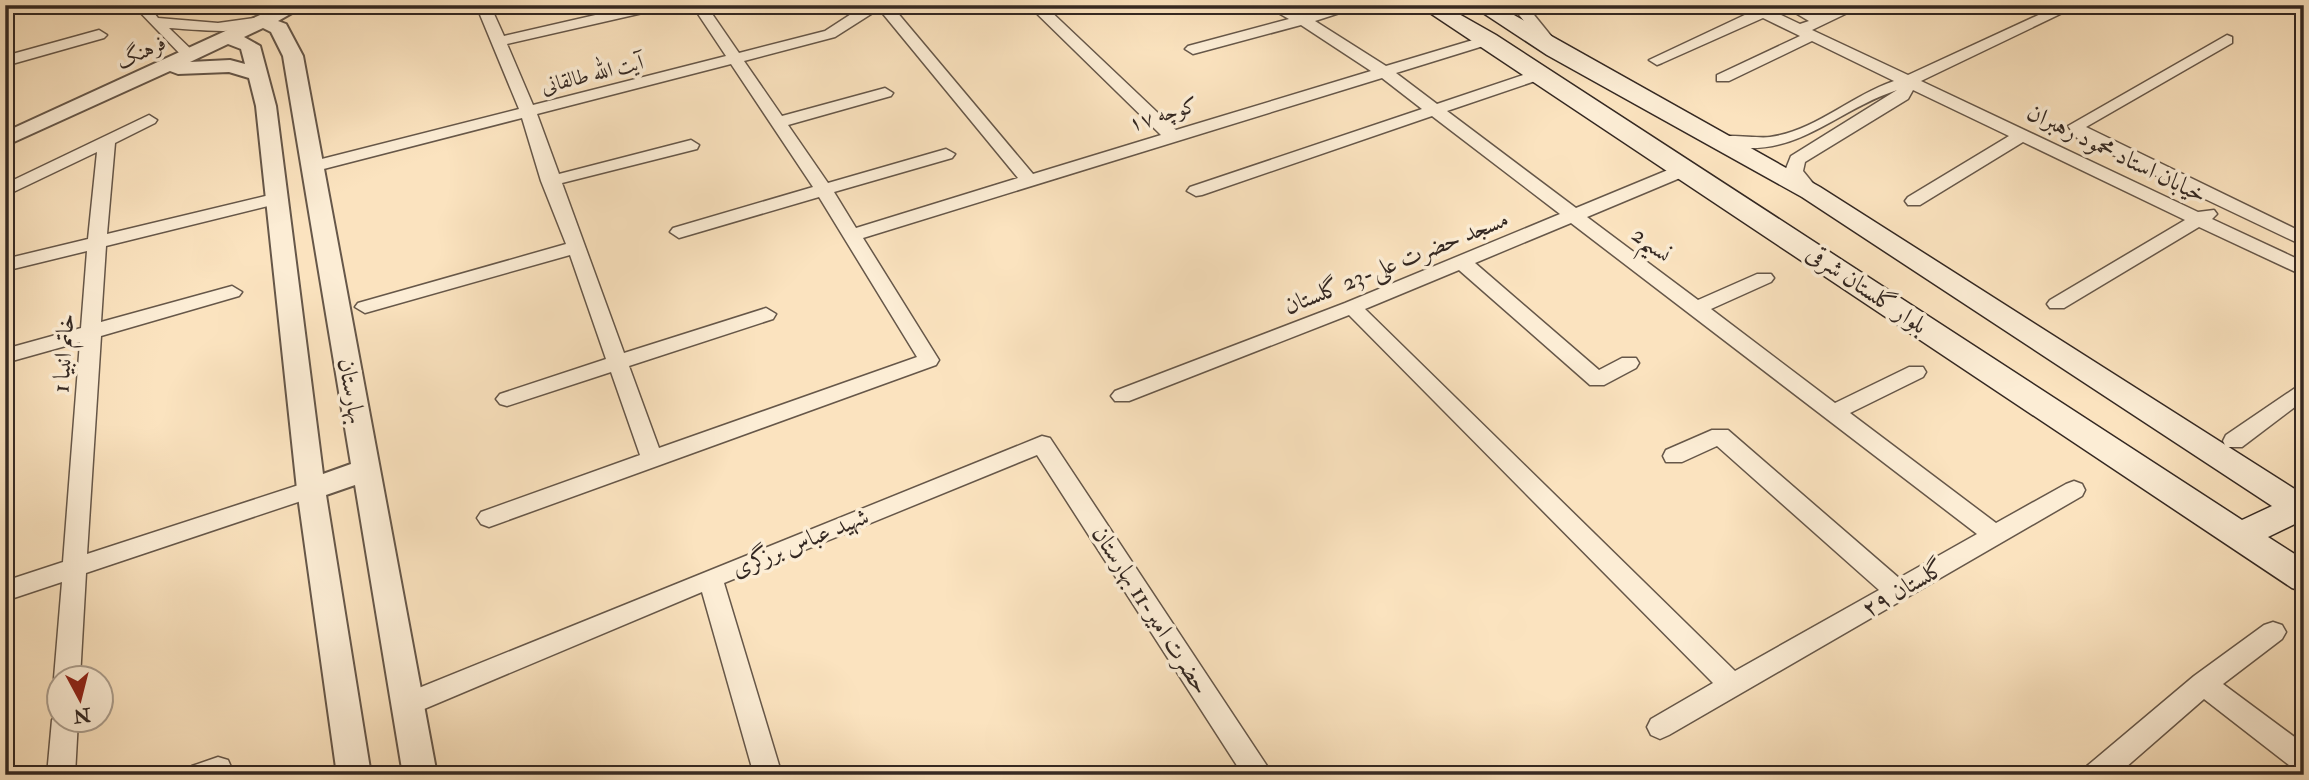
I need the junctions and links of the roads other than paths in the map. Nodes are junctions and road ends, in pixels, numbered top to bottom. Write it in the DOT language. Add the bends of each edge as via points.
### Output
graph roads {
  1 [pos="139,5"];
  2 [pos="297,5"];
  3 [pos="483,5"];
  4 [pos="699,5"];
  5 [pos="875,5"];
  6 [pos="883,5"];
  7 [pos="1035,5"];
  8 [pos="1271,5"];
  9 [pos="1357,5"];
  10 [pos="1428,5"];
  11 [pos="1481,5"];
  12 [pos="1518,5"];
  13 [pos="1748,5"];
  14 [pos="1790,5"];
  15 [pos="1857,5"];
  16 [pos="2072,5"];
  17 [pos="642,9"];
  18 [pos="1764,12"];
  19 [pos="262,21"];
  20 [pos="1305,21"];
  21 [pos="154,22"];
  22 [pos="1812,28"];
  23 [pos="99,35"];
  24 [pos="228,37"];
  25 [pos="1488,40"];
  26 [pos="2227,40"];
  27 [pos="498,42"];
  28 [pos="1193,49"];
  29 [pos="1555,50"];
  30 [pos="189,55"];
  31 [pos="737,58"];
  32 [pos="1657,60"];
  33 [pos="5,61"];
  34 [pos="1384,72"];
  35 [pos="1541,74"];
  36 [pos="259,75"];
  37 [pos="142,77"];
  38 [pos="1723,78"];
  39 [pos="1909,81"];
  40 [pos="885,93"];
  41 [pos="1432,110"];
  42 [pos="528,112"];
  43 [pos="149,120"];
  44 [pos="779,122"];
  45 [pos="1171,135"];
  46 [pos="2023,135"];
  47 [pos="1721,140"];
  48 [pos="5,141"];
  49 [pos="107,141"];
  50 [pos="691,145"];
  51 [pos="946,154"];
  52 [pos="312,167"];
  53 [pos="1686,169"];
  54 [pos="1029,180"];
  55 [pos="550,181"];
  56 [pos="277,187"];
  57 [pos="824,190"];
  58 [pos="5,191"];
  59 [pos="1196,191"];
  60 [pos="1811,192"];
  61 [pos="1914,201"];
  62 [pos="2225,202"];
  63 [pos="1574,215"];
  64 [pos="2199,220"];
  65 [pos="679,232"];
  66 [pos="852,234"];
  67 [pos="2304,240"];
  68 [pos="97,242"];
  69 [pos="575,247"];
  70 [pos="1462,261"];
  71 [pos="5,265"];
  72 [pos="2304,270"];
  73 [pos="1764,278"];
  74 [pos="232,292"];
  75 [pos="2057,304"];
  76 [pos="365,307"];
  77 [pos="1352,307"];
  78 [pos="1697,308"];
  79 [pos="766,314"];
  80 [pos="90,332"];
  81 [pos="5,356"];
  82 [pos="617,362"];
  83 [pos="1629,363"];
  84 [pos="1916,372"];
  85 [pos="2304,389"];
  86 [pos="1122,396"];
  87 [pos="507,399"];
  88 [pos="1834,412"];
  89 [pos="2234,441"];
  90 [pos="1042,444"];
  91 [pos="1674,456"];
  92 [pos="652,459"];
  93 [pos="366,470"];
  94 [pos="311,489"];
  95 [pos="2074,490"];
  96 [pos="2301,510"];
  97 [pos="489,518"];
  98 [pos="1995,535"];
  99 [pos="2240,536"];
  100 [pos="74,569"];
  101 [pos="710,578"];
  102 [pos="2304,578"];
  103 [pos="1897,591"];
  104 [pos="5,592"];
  105 [pos="2273,632"];
  106 [pos="68,664"];
  107 [pos="2203,684"];
  108 [pos="1732,685"];
  109 [pos="408,704"];
  110 [pos="1660,727"];
  111 [pos="64,734"];
  112 [pos="2304,760"];
  113 [pos="61,775"];
  114 [pos="354,775"];
  115 [pos="420,775"];
  116 [pos="768,775"];
  117 [pos="1259,775"];
  118 [pos="2096,775"];
  1 -- 21 [label="street"];
  2 -- 19 [label="street, فرهنگ"];
  3 -- 27 [label="street"];
  4 -- 31 [label="street"];
  5 -- 31 [label="street, آیت الله طالقانی" via="830,34"];
  6 -- 54 [label="street"];
  7 -- 45 [label="street"];
  8 -- 20 [label="street, نسیم2"];
  9 -- 20 [label="street"];
  10 -- 25 [label="main road, بلوار گلستان شرقی"];
  11 -- 29 [label="main road, بلوار گلستان شرقی"];
  12 -- 29 [label="street"];
  13 -- 18 [label="street"];
  14 -- 22 [label="street"];
  15 -- 22 [label="street"];
  16 -- 39 [label="street"];
  17 -- 27 [label="street"];
  18 -- 22 [label="street"];
  18 -- 32 [label="street"];
  19 -- 21 [label="street" via="218,27"];
  19 -- 24 [label="street, فرهنگ"];
  19 -- 52 [label="street, بهارستان" via="279,28 293,56"];
  20 -- 28 [label="street"];
  20 -- 34 [label="street, نسیم2"];
  21 -- 30 [label="street"];
  22 -- 38 [label="street"];
  22 -- 39 [label="street, خیابان استاد محمود رهبران"];
  23 -- 33 [label="street"];
  24 -- 30 [label="street, فرهنگ"];
  24 -- 36 [label="street, بهارستان" via="250,46"];
  25 -- 34 [label="street, کوچه ۱۷"];
  25 -- 35 [label="main road, بلوار گلستان شرقی"];
  26 -- 62 [label="street" via="2076,126 2083,134"];
  27 -- 42 [label="street"];
  29 -- 47 [label="main road, بلوار گلستان شرقی"];
  30 -- 37 [label="street, فرهنگ"];
  31 -- 42 [label="street, آیت الله طالقانی"];
  31 -- 44 [label="street"];
  34 -- 41 [label="street, نسیم2"];
  34 -- 45 [label="street, کوچه ۱۷"];
  35 -- 41 [label="street"];
  35 -- 53 [label="main road, بلوار گلستان شرقی"];
  36 -- 37 [label="street" via="230,66 201,65"];
  36 -- 56 [label="street, بهارستان"];
  37 -- 48 [label="street, فرهنگ"];
  39 -- 46 [label="street, خیابان استاد محمود رهبران"];
  39 -- 47 [label="street" via="1882,87 1797,138 1742,146"];
  39 -- 60 [label="street" via="1902,96 1797,160 1794,171"];
  40 -- 44 [label="street"];
  41 -- 59 [label="street"];
  41 -- 63 [label="street, نسیم2"];
  42 -- 52 [label="street, آیت الله طالقانی"];
  42 -- 55 [label="street"];
  43 -- 49 [label="street"];
  44 -- 57 [label="street"];
  45 -- 54 [label="street, کوچه ۱۷"];
  46 -- 61 [label="street"];
  46 -- 64 [label="street, خیابان استاد محمود رهبران"];
  47 -- 60 [label="main road, بلوار گلستان شرقی"];
  49 -- 58 [label="street"];
  49 -- 68 [label="street, خاتم انبیا 1"];
  50 -- 55 [label="street"];
  51 -- 57 [label="street"];
  52 -- 56 [label="street"];
  52 -- 93 [label="street, بهارستان"];
  53 -- 63 [label="street, مسجد حضرت علی-23 گلستان"];
  53 -- 99 [label="main road, بلوار گلستان شرقی"];
  54 -- 66 [label="street, کوچه ۱۷"];
  55 -- 69 [label="street"];
  56 -- 68 [label="street"];
  56 -- 94 [label="street, بهارستان"];
  57 -- 65 [label="street"];
  57 -- 66 [label="street"];
  60 -- 96 [label="main road, بلوار گلستان شرقی"];
  62 -- 64 [label="street"];
  62 -- 67 [label="street"];
  63 -- 70 [label="street, مسجد حضرت علی-23 گلستان"];
  63 -- 78 [label="street, نسیم2"];
  64 -- 72 [label="street, خیابان استاد محمود رهبران"];
  64 -- 75 [label="street"];
  66 -- 92 [label="street" via="929,360"];
  68 -- 71 [label="street"];
  68 -- 80 [label="street, خاتم انبیا 1"];
  69 -- 76 [label="street"];
  69 -- 82 [label="street"];
  70 -- 77 [label="street, مسجد حضرت علی-23 گلستان"];
  70 -- 83 [label="street" via="1597,380"];
  73 -- 78 [label="street"];
  74 -- 80 [label="street"];
  77 -- 86 [label="street, مسجد حضرت علی-23 گلستان"];
  77 -- 108 [label="street"];
  78 -- 88 [label="street, نسیم2"];
  79 -- 82 [label="street"];
  80 -- 81 [label="street"];
  80 -- 100 [label="street, خاتم انبیا 1"];
  82 -- 87 [label="street"];
  82 -- 92 [label="street"];
  84 -- 88 [label="street"];
  85 -- 89 [label="street"];
  88 -- 98 [label="street, نسیم2"];
  90 -- 101 [label="street, شهید عباس برزگری"];
  90 -- 117 [label="street, حضرت امیر-11 بهارستان"];
  91 -- 103 [label="street" via="1720,436"];
  92 -- 97 [label="street"];
  93 -- 94 [label="street"];
  93 -- 109 [label="street, بهارستان"];
  94 -- 100 [label="street"];
  94 -- 114 [label="street, بهارستان"];
  95 -- 98 [label="street, گلستان ۲۹"];
  96 -- 99 [label="main road"];
  98 -- 103 [label="street, گلستان ۲۹"];
  99 -- 102 [label="main road, بلوار گلستان شرقی"];
  100 -- 104 [label="street"];
  100 -- 106 [label="street, خاتم انبیا 1"];
  101 -- 109 [label="street"];
  101 -- 116 [label="street, شهید عباس برزگری"];
  103 -- 108 [label="street, گلستان ۲۹"];
  105 -- 107 [label="street"];
  107 -- 112 [label="street"];
  107 -- 118 [label="street"];
  108 -- 110 [label="street, گلستان ۲۹"];
  109 -- 115 [label="street, بهارستان"];
  111 -- 113 [label="street"];
}
